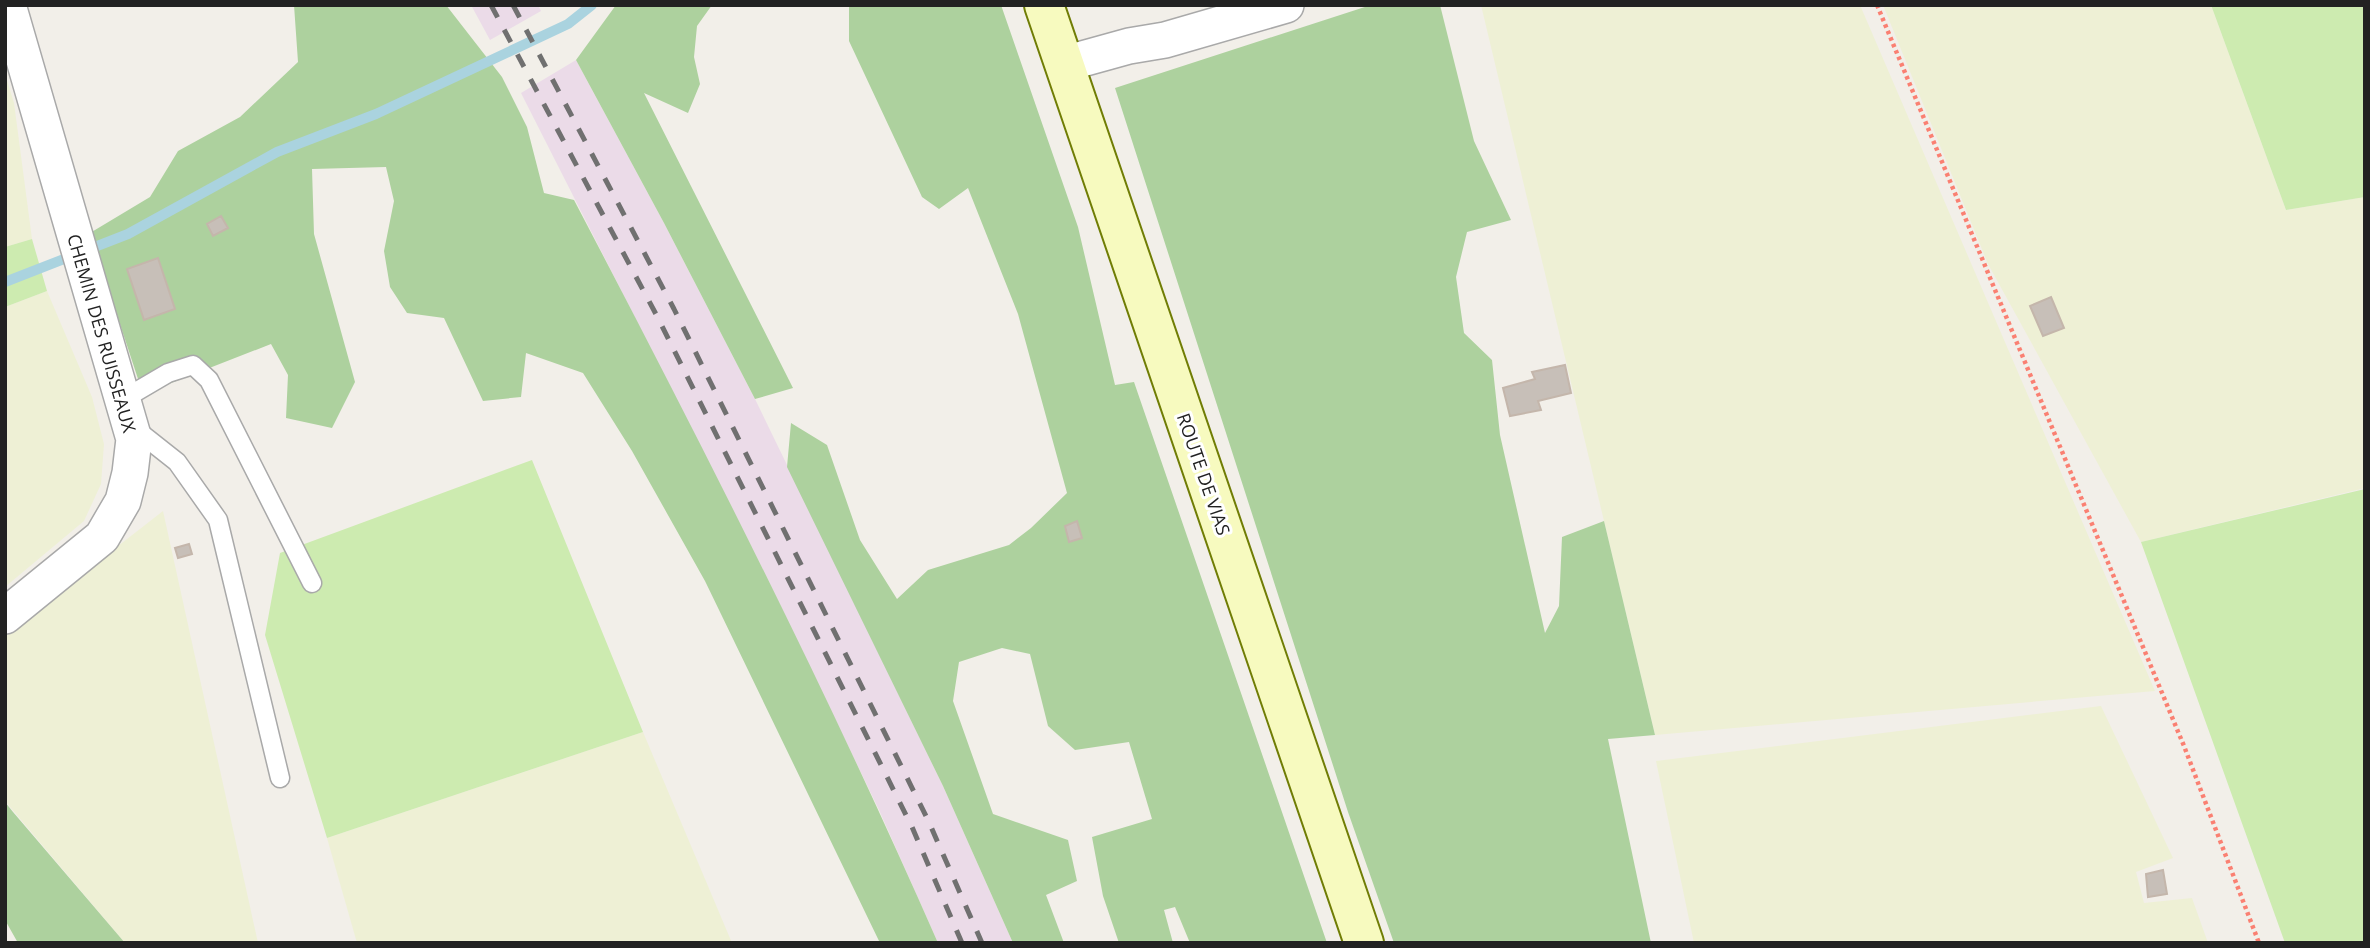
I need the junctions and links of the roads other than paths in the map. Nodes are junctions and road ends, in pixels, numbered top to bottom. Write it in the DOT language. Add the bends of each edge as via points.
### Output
graph roads {
  1 [pos="8,5"];
  2 [pos="1044,5"];
  3 [pos="1286,5"];
  4 [pos="1064,64"];
  5 [pos="125,412"];
  6 [pos="312,583"];
  7 [pos="5,616"];
  8 [pos="280,778"];
  9 [pos="1364,943"];
  1 -- 5 [label="street, CHEMIN DES RUISSEAUX"];
  2 -- 4 [label="main road, ROUTE DE VIAS"];
  3 -- 4 [label="street"];
  4 -- 9 [label="main road, ROUTE DE VIAS"];
  5 -- 6 [label="lane" via="168,373 192,365 209,380"];
  5 -- 7 [label="street, CHEMIN DES RUISSEAUX" via="134,439 130,473 123,500 102,537"];
  5 -- 8 [label="lane" via="177,462 218,520"];
}
